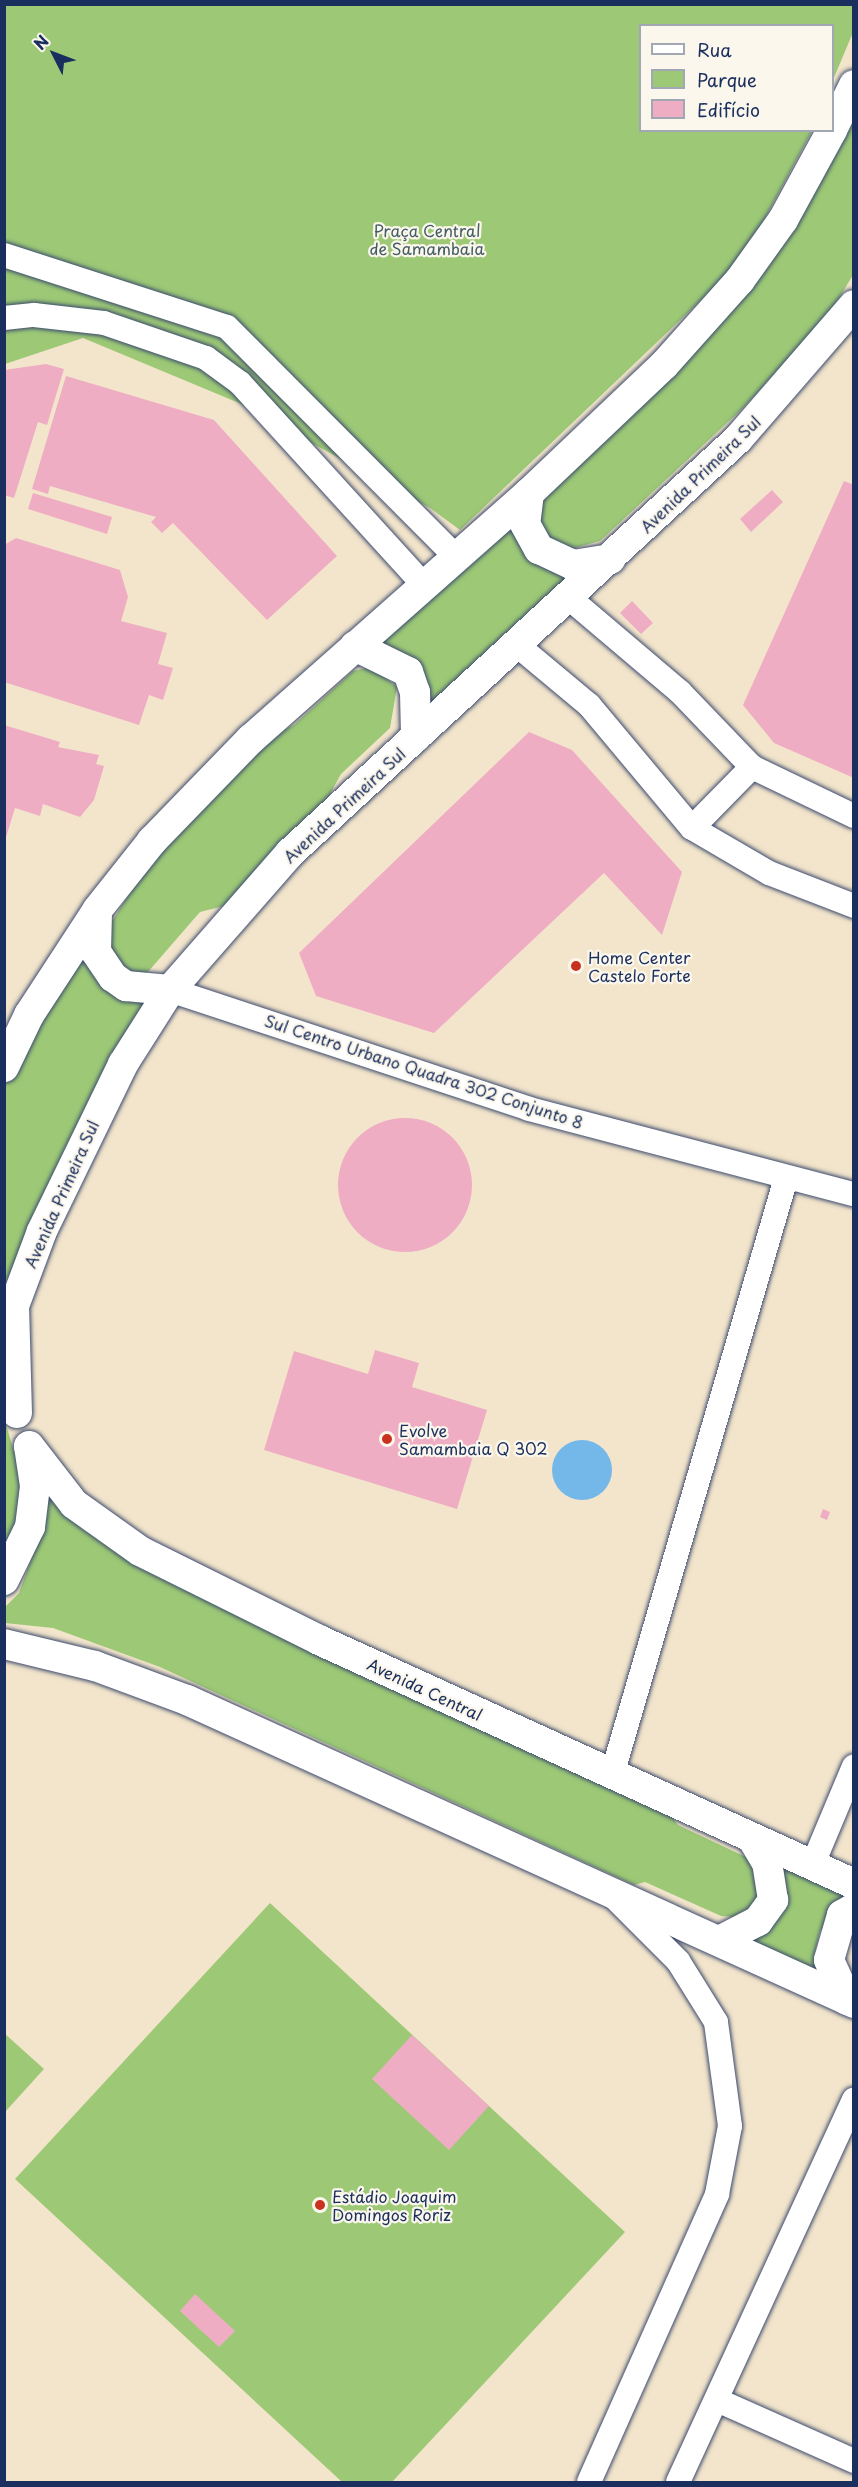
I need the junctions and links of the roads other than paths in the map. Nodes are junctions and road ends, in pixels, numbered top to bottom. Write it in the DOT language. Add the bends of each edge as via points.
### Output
graph roads {
  1 [pos="854,85"];
  2 [pos="834,126"];
  3 [pos="831,132"];
  4 [pos="4,255"];
  5 [pos="854,305"];
  6 [pos="4,318"];
  7 [pos="529,493"];
  8 [pos="456,557"];
  9 [pos="611,559"];
  10 [pos="424,585"];
  11 [pos="568,597"];
  12 [pos="517,645"];
  13 [pos="355,646"];
  14 [pos="416,737"];
  15 [pos="753,766"];
  16 [pos="854,816"];
  17 [pos="692,828"];
  18 [pos="853,905"];
  19 [pos="98,909"];
  20 [pos="170,990"];
  21 [pos="4,1067"];
  22 [pos="786,1178"];
  23 [pos="854,1194"];
  24 [pos="11,1404"];
  25 [pos="29,1446"];
  26 [pos="4,1580"];
  27 [pos="4,1644"];
  28 [pos="854,1766"];
  29 [pos="612,1775"];
  30 [pos="752,1838"];
  31 [pos="812,1866"];
  32 [pos="854,1884"];
  33 [pos="606,1888"];
  34 [pos="854,1908"];
  35 [pos="719,1941"];
  36 [pos="850,2001"];
  37 [pos="853,2101"];
  38 [pos="717,2400"];
  39 [pos="854,2462"];
  40 [pos="589,2482"];
  41 [pos="678,2482"];
  1 -- 2 [label="main road"];
  3 -- 7 [label="main road" via="783,220 741,280 664,365"];
  4 -- 8 [label="street" via="227,327"];
  5 -- 9 [label="main road, Avenida Primeira Sul" via="769,407"];
  6 -- 10 [label="street" via="34,315 104,323 206,358 240,383"];
  7 -- 8 [label="main road"];
  7 -- 9 [label="main road" via="525,524 539,549 573,565"];
  8 -- 10 [label="main road"];
  9 -- 11 [label="main road, Avenida Primeira Sul"];
  10 -- 13 [label="main road"];
  11 -- 12 [label="main road, Avenida Primeira Sul"];
  11 -- 15 [label="street" via="680,692"];
  12 -- 14 [label="main road, Avenida Primeira Sul"];
  12 -- 17 [label="street" via="589,705"];
  13 -- 14 [label="main road" via="408,672 415,692"];
  13 -- 19 [label="main road" via="251,739 152,841"];
  14 -- 20 [label="main road, Avenida Primeira Sul" via="290,853"];
  15 -- 16 [label="street"];
  15 -- 17 [label="street"];
  17 -- 18 [label="street" via="769,873"];
  19 -- 20 [label="main road" via="92,935 96,952 112,977 126,986"];
  19 -- 21 [label="main road" via="29,1015"];
  20 -- 22 [label="street, Sul Centro Urbano Quadra 302 Conjunto 8" via="529,1109"];
  20 -- 24 [label="main road, Avenida Primeira Sul" via="123,1064 38,1241 14,1306"];
  22 -- 23 [label="street, Sul Centro Urbano Quadra 302 Conjunto 8"];
  22 -- 29 [label="street"];
  24 -- 25 [label="main road, Avenida Primeira Sul"];
  25 -- 26 [label="main road" via="35,1486 30,1527"];
  25 -- 29 [label="main road, Avenida Central" via="74,1504 140,1551"];
  27 -- 33 [label="main road" via="95,1666 187,1700"];
  28 -- 31 [label="street"];
  29 -- 30 [label="main road, Avenida Central"];
  30 -- 31 [label="main road, Avenida Central"];
  30 -- 35 [label="main road" via="767,1863 773,1900 758,1921"];
  31 -- 32 [label="main road, Avenida Central"];
  33 -- 35 [label="main road"];
  33 -- 40 [label="street" via="699,1990 724,2057 730,2126 717,2194"];
  34 -- 36 [label="main road" via="843,1915 829,1960"];
  35 -- 36 [label="main road"];
  37 -- 38 [label="street"];
  38 -- 39 [label="street"];
  38 -- 41 [label="street"];
}
